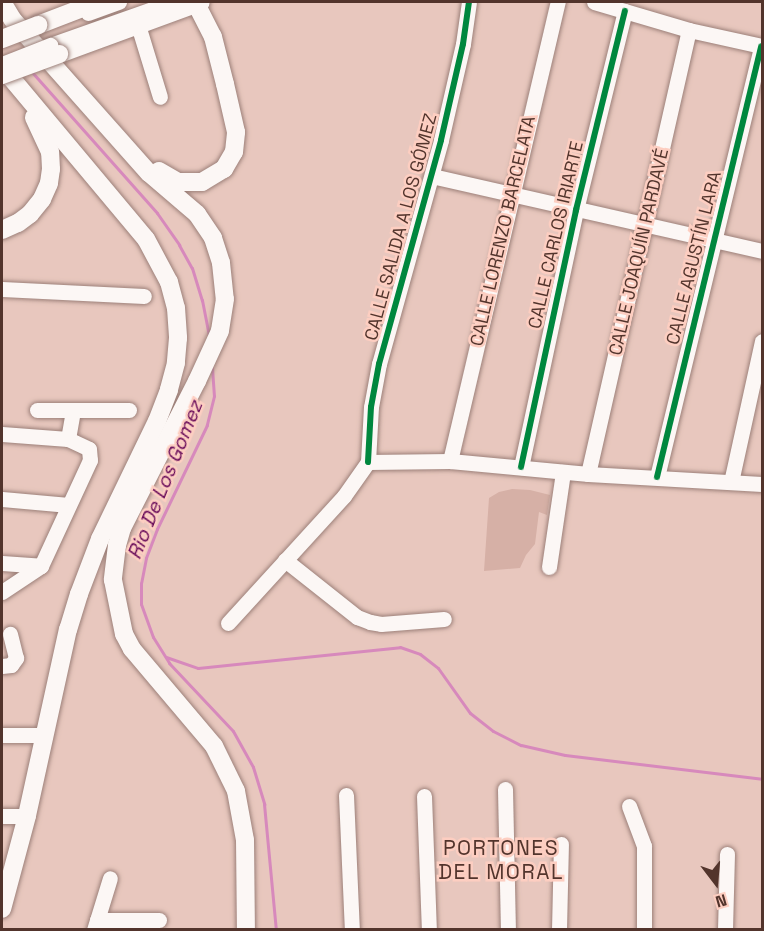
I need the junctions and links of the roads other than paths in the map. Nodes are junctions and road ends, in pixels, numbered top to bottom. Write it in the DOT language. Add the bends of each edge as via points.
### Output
graph roads {
  1 [pos="2,2"];
  2 [pos="98,2"];
  3 [pos="119,2"];
  4 [pos="172,2"];
  5 [pos="199,2"];
  6 [pos="470,2"];
  7 [pos="558,2"];
  8 [pos="594,2"];
  9 [pos="625,11"];
  10 [pos="138,25"];
  11 [pos="39,28"];
  12 [pos="689,30"];
  13 [pos="2,39"];
  14 [pos="2,45"];
  15 [pos="762,46"];
  16 [pos="54,50"];
  17 [pos="2,66"];
  18 [pos="2,75"];
  19 [pos="26,96"];
  20 [pos="160,97"];
  21 [pos="122,142"];
  22 [pos="432,176"];
  23 [pos="511,195"];
  24 [pos="576,210"];
  25 [pos="645,224"];
  26 [pos="2,230"];
  27 [pos="713,240"];
  28 [pos="762,251"];
  29 [pos="2,289"];
  30 [pos="144,296"];
  31 [pos="762,341"];
  32 [pos="37,410"];
  33 [pos="73,410"];
  34 [pos="129,410"];
  35 [pos="2,434"];
  36 [pos="68,439"];
  37 [pos="450,461"];
  38 [pos="368,462"];
  39 [pos="521,467"];
  40 [pos="563,471"];
  41 [pos="588,474"];
  42 [pos="657,477"];
  43 [pos="731,482"];
  44 [pos="762,484"];
  45 [pos="2,499"];
  46 [pos="69,505"];
  47 [pos="285,560"];
  48 [pos="2,562"];
  49 [pos="42,566"];
  50 [pos="549,567"];
  51 [pos="2,592"];
  52 [pos="444,619"];
  53 [pos="228,622"];
  54 [pos="10,634"];
  55 [pos="2,666"];
  56 [pos="2,735"];
  57 [pos="45,735"];
  58 [pos="505,789"];
  59 [pos="346,795"];
  60 [pos="424,796"];
  61 [pos="629,806"];
  62 [pos="2,816"];
  63 [pos="27,816"];
  64 [pos="561,844"];
  65 [pos="727,854"];
  66 [pos="110,878"];
  67 [pos="3,900"];
  68 [pos="159,920"];
  69 [pos="96,925"];
  70 [pos="246,930"];
  71 [pos="352,930"];
  72 [pos="429,930"];
  73 [pos="508,930"];
  74 [pos="559,930"];
  75 [pos="644,930"];
  76 [pos="724,930"];
  1 -- 21 [label="main road" via="13,20"];
  2 -- 11 [label="main road"];
  3 -- 11 [label="street"];
  4 -- 16 [label="street"];
  5 -- 10 [label="main road"];
  5 -- 21 [label="main road" via="213,37 232,111 236,132 231,159 209,180 183,183 159,171"];
  6 -- 22 [label="street, CALLE SALIDA A LOS GÓMEZ"];
  7 -- 23 [label="street, CALLE LORENZO BARCELATA"];
  8 -- 9 [label="street"];
  9 -- 12 [label="street"];
  9 -- 24 [label="street, CALLE CARLOS IRIARTE"];
  10 -- 16 [label="main road"];
  10 -- 20 [label="street"];
  11 -- 13 [label="main road, bridge"];
  11 -- 14 [label="street"];
  12 -- 15 [label="street"];
  12 -- 25 [label="street, CALLE JOAQUÍN PARDAVÉ"];
  15 -- 27 [label="street, CALLE AGUSTÍN LARA"];
  16 -- 17 [label="street, bridge"];
  16 -- 18 [label="main road, bridge"];
  17 -- 19 [label="main road"];
  19 -- 26 [label="main road" via="45,137 51,169 42,199 30,214"];
  19 -- 57 [label="main road" via="129,217 158,258 176,309 178,338 170,390 100,539 79,594"];
  21 -- 70 [label="main road" via="149,173 188,204 207,226 221,262 225,287 220,331 139,492 117,545 113,580 116,606 132,649 214,746 236,791 247,875"];
  22 -- 23 [label="street"];
  22 -- 38 [label="street, CALLE SALIDA A LOS GÓMEZ" via="379,364 371,407"];
  23 -- 24 [label="street"];
  23 -- 37 [label="street, CALLE LORENZO BARCELATA"];
  24 -- 25 [label="street"];
  24 -- 39 [label="street, CALLE CARLOS IRIARTE"];
  25 -- 27 [label="street"];
  25 -- 41 [label="street, CALLE JOAQUÍN PARDAVÉ"];
  27 -- 28 [label="street"];
  27 -- 42 [label="street, CALLE AGUSTÍN LARA"];
  29 -- 30 [label="street"];
  31 -- 43 [label="street"];
  32 -- 33 [label="street"];
  33 -- 34 [label="street"];
  33 -- 36 [label="street"];
  35 -- 36 [label="street"];
  36 -- 46 [label="street" via="89,449 90,460"];
  37 -- 38 [label="street"];
  37 -- 39 [label="street"];
  38 -- 47 [label="street" via="344,496"];
  39 -- 40 [label="street"];
  40 -- 41 [label="street"];
  40 -- 50 [label="street"];
  41 -- 42 [label="street"];
  42 -- 43 [label="street"];
  43 -- 44 [label="street"];
  45 -- 46 [label="street"];
  46 -- 49 [label="street"];
  47 -- 52 [label="street" via="357,617 370,622"];
  47 -- 53 [label="street"];
  48 -- 49 [label="street"];
  49 -- 51 [label="street"];
  54 -- 55 [label="street" via="16,658 11,665"];
  56 -- 57 [label="street"];
  57 -- 63 [label="main road"];
  58 -- 73 [label="street"];
  59 -- 71 [label="street"];
  60 -- 72 [label="street"];
  61 -- 75 [label="street" via="644,846"];
  62 -- 63 [label="street"];
  63 -- 67 [label="main road"];
  64 -- 74 [label="street"];
  65 -- 76 [label="street"];
  66 -- 69 [label="street"];
  68 -- 69 [label="street"];
}
